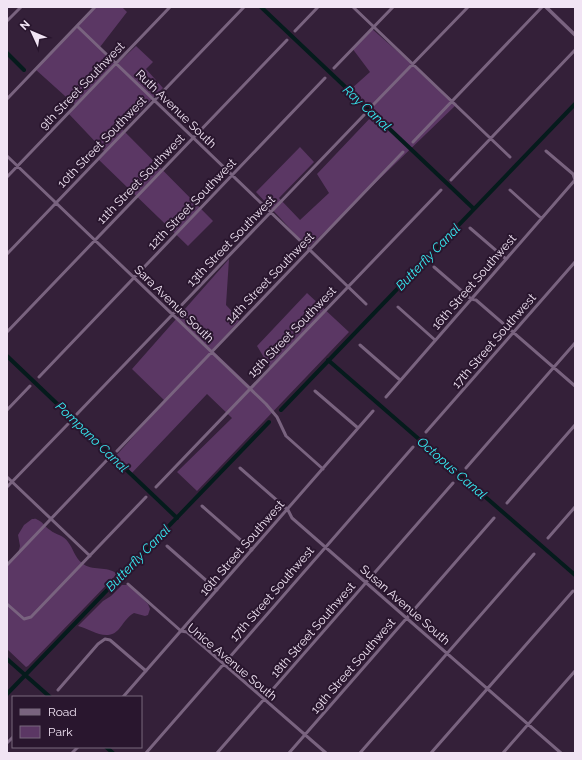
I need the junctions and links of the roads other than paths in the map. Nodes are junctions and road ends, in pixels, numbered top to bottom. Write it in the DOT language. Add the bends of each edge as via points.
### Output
graph roads {
  1 [pos="21,7"];
  2 [pos="95,7"];
  3 [pos="170,7"];
  4 [pos="244,7"];
  5 [pos="318,7"];
  6 [pos="353,7"];
  7 [pos="393,7"];
  8 [pos="468,7"];
  9 [pos="542,7"];
  10 [pos="546,7"];
  11 [pos="7,21"];
  12 [pos="77,26"];
  13 [pos="374,27"];
  14 [pos="295,31"];
  15 [pos="575,35"];
  16 [pos="287,40"];
  17 [pos="575,50"];
  18 [pos="116,63"];
  19 [pos="413,64"];
  20 [pos="334,68"];
  21 [pos="325,78"];
  22 [pos="7,99"];
  23 [pos="154,101"];
  24 [pos="452,101"];
  25 [pos="373,105"];
  26 [pos="364,115"];
  27 [pos="193,138"];
  28 [pos="490,138"];
  29 [pos="413,142"];
  30 [pos="546,151"];
  31 [pos="403,152"];
  32 [pos="7,156"];
  33 [pos="510,157"];
  34 [pos="17,166"];
  35 [pos="232,175"];
  36 [pos="7,177"];
  37 [pos="451,180"];
  38 [pos="575,180"];
  39 [pos="441,190"];
  40 [pos="510,190"];
  41 [pos="56,203"];
  42 [pos="271,212"];
  43 [pos="541,218"];
  44 [pos="470,228"];
  45 [pos="95,240"];
  46 [pos="310,249"];
  47 [pos="7,254"];
  48 [pos="506,259"];
  49 [pos="575,262"];
  50 [pos="434,267"];
  51 [pos="134,278"];
  52 [pos="348,287"];
  53 [pos="471,299"];
  54 [pos="366,304"];
  55 [pos="398,307"];
  56 [pos="172,315"];
  57 [pos="7,332"];
  58 [pos="513,332"];
  59 [pos="435,340"];
  60 [pos="575,343"];
  61 [pos="360,345"];
  62 [pos="211,352"];
  63 [pos="554,368"];
  64 [pos="39,377"];
  65 [pos="400,380"];
  66 [pos="30,386"];
  67 [pos="575,386"];
  68 [pos="250,389"];
  69 [pos="315,391"];
  70 [pos="386,397"];
  71 [pos="7,410"];
  72 [pos="373,411"];
  73 [pos="78,414"];
  74 [pos="68,424"];
  75 [pos="575,425"];
  76 [pos="358,428"];
  77 [pos="426,432"];
  78 [pos="413,447"];
  79 [pos="116,451"];
  80 [pos="107,460"];
  81 [pos="240,468"];
  82 [pos="466,468"];
  83 [pos="323,469"];
  84 [pos="7,477"];
  85 [pos="12,482"];
  86 [pos="453,483"];
  87 [pos="7,487"];
  88 [pos="156,487"];
  89 [pos="146,497"];
  90 [pos="507,503"];
  91 [pos="202,506"];
  92 [pos="575,507"];
  93 [pos="288,510"];
  94 [pos="494,518"];
  95 [pos="51,519"];
  96 [pos="548,538"];
  97 [pos="167,546"];
  98 [pos="326,547"];
  99 [pos="252,550"];
  100 [pos="534,554"];
  101 [pos="90,556"];
  102 [pos="7,565"];
  103 [pos="366,582"];
  104 [pos="128,584"];
  105 [pos="217,590"];
  106 [pos="573,591"];
  107 [pos="7,604"];
  108 [pos="407,618"];
  109 [pos="181,631"];
  110 [pos="447,653"];
  111 [pos="224,664"];
  112 [pos="575,670"];
  113 [pos="146,671"];
  114 [pos="488,689"];
  115 [pos="58,690"];
  116 [pos="124,696"];
  117 [pos="264,699"];
  118 [pos="528,724"];
  119 [pos="305,735"];
  120 [pos="146,753"];
  121 [pos="218,753"];
  122 [pos="289,753"];
  123 [pos="326,753"];
  124 [pos="360,753"];
  125 [pos="431,753"];
  126 [pos="503,753"];
  127 [pos="561,753"];
  1 -- 11 [label="street"];
  2 -- 12 [label="street"];
  3 -- 18 [label="street, 9th Street Southwest"];
  4 -- 23 [label="street, 10th Street Southwest"];
  5 -- 14 [label="street"];
  6 -- 13 [label="street"];
  7 -- 13 [label="street"];
  8 -- 19 [label="street"];
  9 -- 24 [label="street"];
  10 -- 15 [label="street"];
  12 -- 18 [label="street, Ruth Avenue South"];
  12 -- 22 [label="street"];
  13 -- 19 [label="street"];
  13 -- 20 [label="street"];
  16 -- 27 [label="street, 11th Street Southwest"];
  17 -- 28 [label="street"];
  18 -- 23 [label="street, Ruth Avenue South"];
  18 -- 34 [label="street, 9th Street Southwest"];
  19 -- 24 [label="street"];
  19 -- 25 [label="street"];
  21 -- 35 [label="street, 12th Street Southwest"];
  23 -- 27 [label="street, Ruth Avenue South"];
  23 -- 41 [label="street, 10th Street Southwest"];
  24 -- 28 [label="street"];
  24 -- 29 [label="street"];
  26 -- 42 [label="street, 13th Street Southwest"];
  27 -- 35 [label="street, Ruth Avenue South"];
  27 -- 45 [label="street, 11th Street Southwest"];
  28 -- 33 [label="street"];
  28 -- 37 [label="street"];
  30 -- 38 [label="street" via="573,174"];
  31 -- 46 [label="street, 14th Street Southwest"];
  32 -- 34 [label="street, Sara Avenue South"];
  34 -- 36 [label="street, 9th Street Southwest"];
  34 -- 41 [label="street, Sara Avenue South"];
  35 -- 42 [label="street, Ruth Avenue South"];
  35 -- 51 [label="street, 12th Street Southwest"];
  38 -- 43 [label="street, 16th Street Southwest"];
  39 -- 52 [label="street, 15th Street Southwest"];
  40 -- 43 [label="street"];
  41 -- 45 [label="street, Sara Avenue South"];
  41 -- 47 [label="street, 10th Street Southwest"];
  42 -- 46 [label="street, Ruth Avenue South"];
  42 -- 56 [label="street, 13th Street Southwest"];
  43 -- 48 [label="street, 16th Street Southwest"];
  44 -- 48 [label="street"];
  45 -- 51 [label="street, Sara Avenue South"];
  45 -- 57 [label="street, 11th Street Southwest"];
  46 -- 52 [label="street, Ruth Avenue South"];
  46 -- 62 [label="street, 14th Street Southwest"];
  48 -- 53 [label="street, 16th Street Southwest"];
  49 -- 58 [label="street, 17th Street Southwest"];
  50 -- 53 [label="street"];
  51 -- 56 [label="street, Sara Avenue South"];
  51 -- 64 [label="street, 12th Street Southwest"];
  52 -- 54 [label="street, Ruth Avenue South"];
  52 -- 68 [label="street, 15th Street Southwest"];
  53 -- 58 [label="street" via="476,300"];
  53 -- 59 [label="street, 16th Street Southwest"];
  55 -- 59 [label="street"];
  56 -- 62 [label="street, Sara Avenue South"];
  56 -- 73 [label="street, 13th Street Southwest"];
  58 -- 63 [label="street"];
  58 -- 77 [label="street, 17th Street Southwest"];
  59 -- 65 [label="street, 16th Street Southwest"];
  60 -- 63 [label="street"];
  61 -- 65 [label="street"];
  62 -- 68 [label="street, Sara Avenue South"];
  62 -- 79 [label="street, 14th Street Southwest"];
  63 -- 67 [label="street"];
  63 -- 82 [label="street"];
  65 -- 70 [label="street, 16th Street Southwest"];
  66 -- 71 [label="street"];
  68 -- 83 [label="street, Sara Avenue South" via="274,414 286,436"];
  68 -- 88 [label="street, 15th Street Southwest"];
  69 -- 76 [label="street"];
  72 -- 76 [label="street, 16th Street Southwest"];
  74 -- 85 [label="street"];
  75 -- 90 [label="street"];
  76 -- 83 [label="street, 16th Street Southwest"];
  78 -- 98 [label="street, 17th Street Southwest"];
  80 -- 95 [label="street"];
  81 -- 93 [label="street, Susan Avenue South"];
  83 -- 93 [label="street, 16th Street Southwest"];
  84 -- 85 [label="street"];
  85 -- 87 [label="street"];
  85 -- 95 [label="street"];
  86 -- 103 [label="street, 18th Street Southwest"];
  89 -- 101 [label="street"];
  91 -- 99 [label="street"];
  92 -- 96 [label="street"];
  93 -- 98 [label="street, Susan Avenue South" via="292,518"];
  93 -- 99 [label="street, 16th Street Southwest"];
  94 -- 108 [label="street, 19th Street Southwest"];
  95 -- 101 [label="street"];
  95 -- 102 [label="street"];
  97 -- 105 [label="street"];
  98 -- 103 [label="street, Susan Avenue South"];
  98 -- 111 [label="street, 17th Street Southwest"];
  99 -- 105 [label="street, 16th Street Southwest"];
  100 -- 110 [label="street"];
  101 -- 107 [label="street" via="31,617 24,619"];
  103 -- 108 [label="street, Susan Avenue South"];
  103 -- 117 [label="street, 18th Street Southwest"];
  104 -- 109 [label="street, Unice Avenue South"];
  105 -- 109 [label="street, 16th Street Southwest"];
  106 -- 114 [label="street"];
  108 -- 110 [label="street, Susan Avenue South"];
  108 -- 119 [label="street, 19th Street Southwest"];
  109 -- 111 [label="street, Unice Avenue South" via="187,632"];
  109 -- 113 [label="street, 16th Street Southwest"];
  110 -- 114 [label="street, Susan Avenue South"];
  110 -- 124 [label="street"];
  111 -- 117 [label="street, Unice Avenue South"];
  111 -- 120 [label="street, 17th Street Southwest"];
  112 -- 118 [label="street"];
  113 -- 115 [label="street" via="110,640 104,639"];
  113 -- 116 [label="street, 16th Street Southwest"];
  114 -- 118 [label="street, Susan Avenue South"];
  114 -- 125 [label="street"];
  117 -- 119 [label="street, Unice Avenue South"];
  117 -- 121 [label="street, 18th Street Southwest"];
  118 -- 126 [label="street"];
  118 -- 127 [label="street, Susan Avenue South"];
  119 -- 122 [label="street, 19th Street Southwest"];
  119 -- 123 [label="street, Unice Avenue South"];
}
